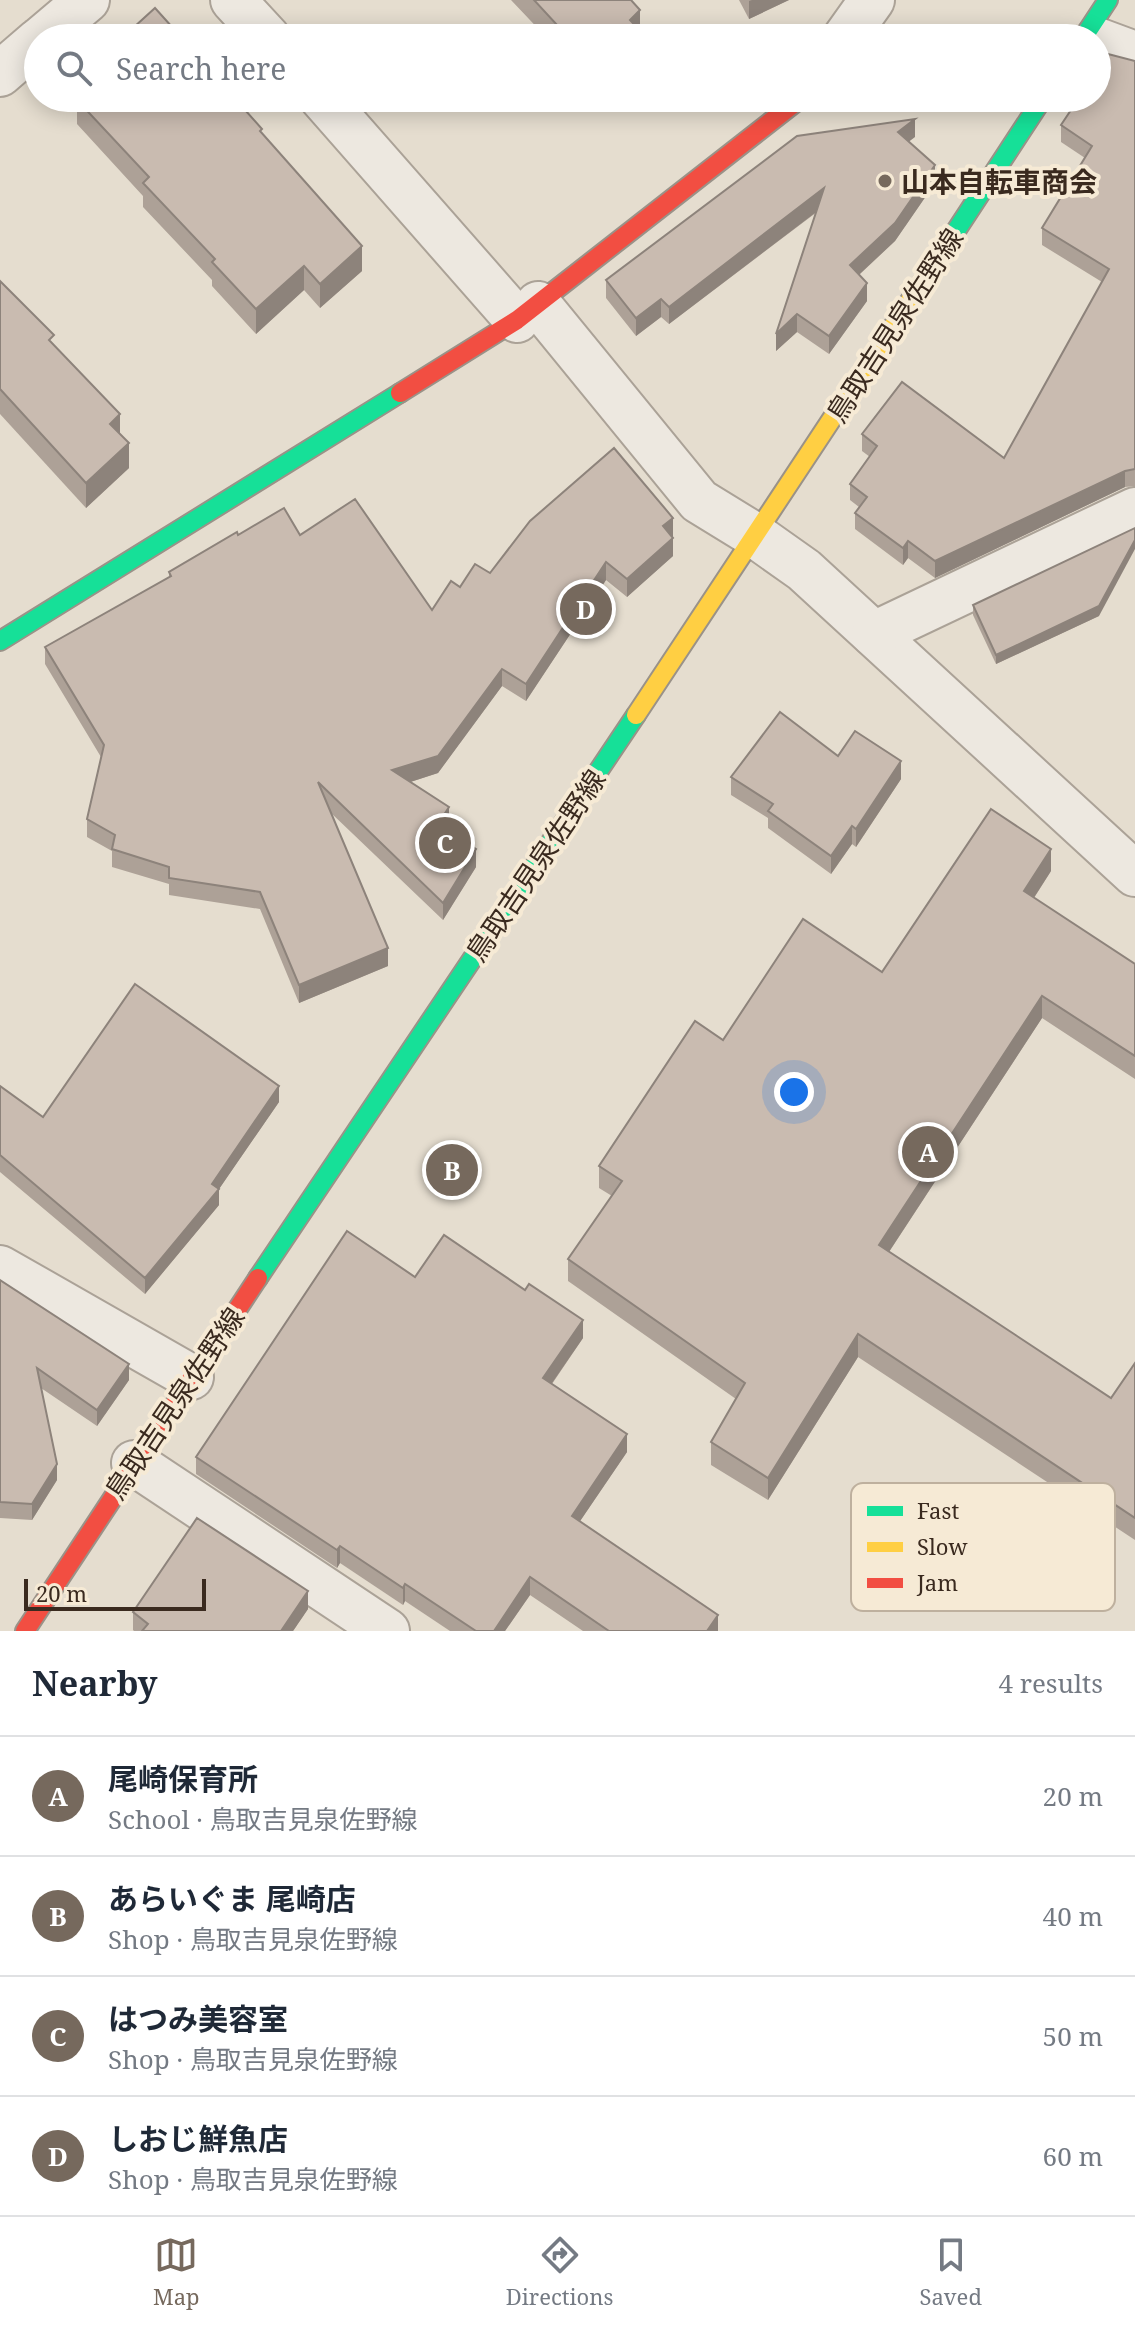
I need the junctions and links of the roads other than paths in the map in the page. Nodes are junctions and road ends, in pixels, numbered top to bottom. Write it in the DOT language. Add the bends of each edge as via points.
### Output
graph roads {
  1 [pos="87,0"];
  2 [pos="233,0"];
  3 [pos="872,0"];
  4 [pos="1108,0"];
  5 [pos="59,24"];
  6 [pos="255,24"];
  7 [pos="855,24"];
  8 [pos="1096,24"];
  9 [pos="1111,46"];
  10 [pos="24,54"];
  11 [pos="1135,54"];
  12 [pos="0,74"];
  13 [pos="335,112"];
  14 [pos="783,112"];
  15 [pos="1034,112"];
  16 [pos="528,312"];
  17 [pos="1135,510"];
  18 [pos="756,536"];
  19 [pos="874,634"];
  20 [pos="0,641"];
  21 [pos="1135,874"];
  22 [pos="0,1268"];
  23 [pos="191,1377"];
  24 [pos="134,1463"];
  25 [pos="25,1631"];
  26 [pos="387,1631"];
  1 -- 5 [label="street"];
  2 -- 6 [label="street"];
  3 -- 7 [label="street"];
  4 -- 8 [label="main road"];
  9 -- 11 [label="street"];
  10 -- 12 [label="street"];
  13 -- 16 [label="street"];
  14 -- 16 [label="main road"];
  15 -- 18 [label="main road, 鳥取吉見泉佐野線"];
  16 -- 18 [label="street" via="699,501"];
  16 -- 20 [label="main road"];
  17 -- 19 [label="street"];
  18 -- 19 [label="street" via="804,570"];
  18 -- 23 [label="main road, 鳥取吉見泉佐野線"];
  19 -- 21 [label="street"];
  22 -- 23 [label="street"];
  23 -- 24 [label="main road, 鳥取吉見泉佐野線"];
  24 -- 25 [label="main road, 鳥取吉見泉佐野線"];
  24 -- 26 [label="street"];
}
